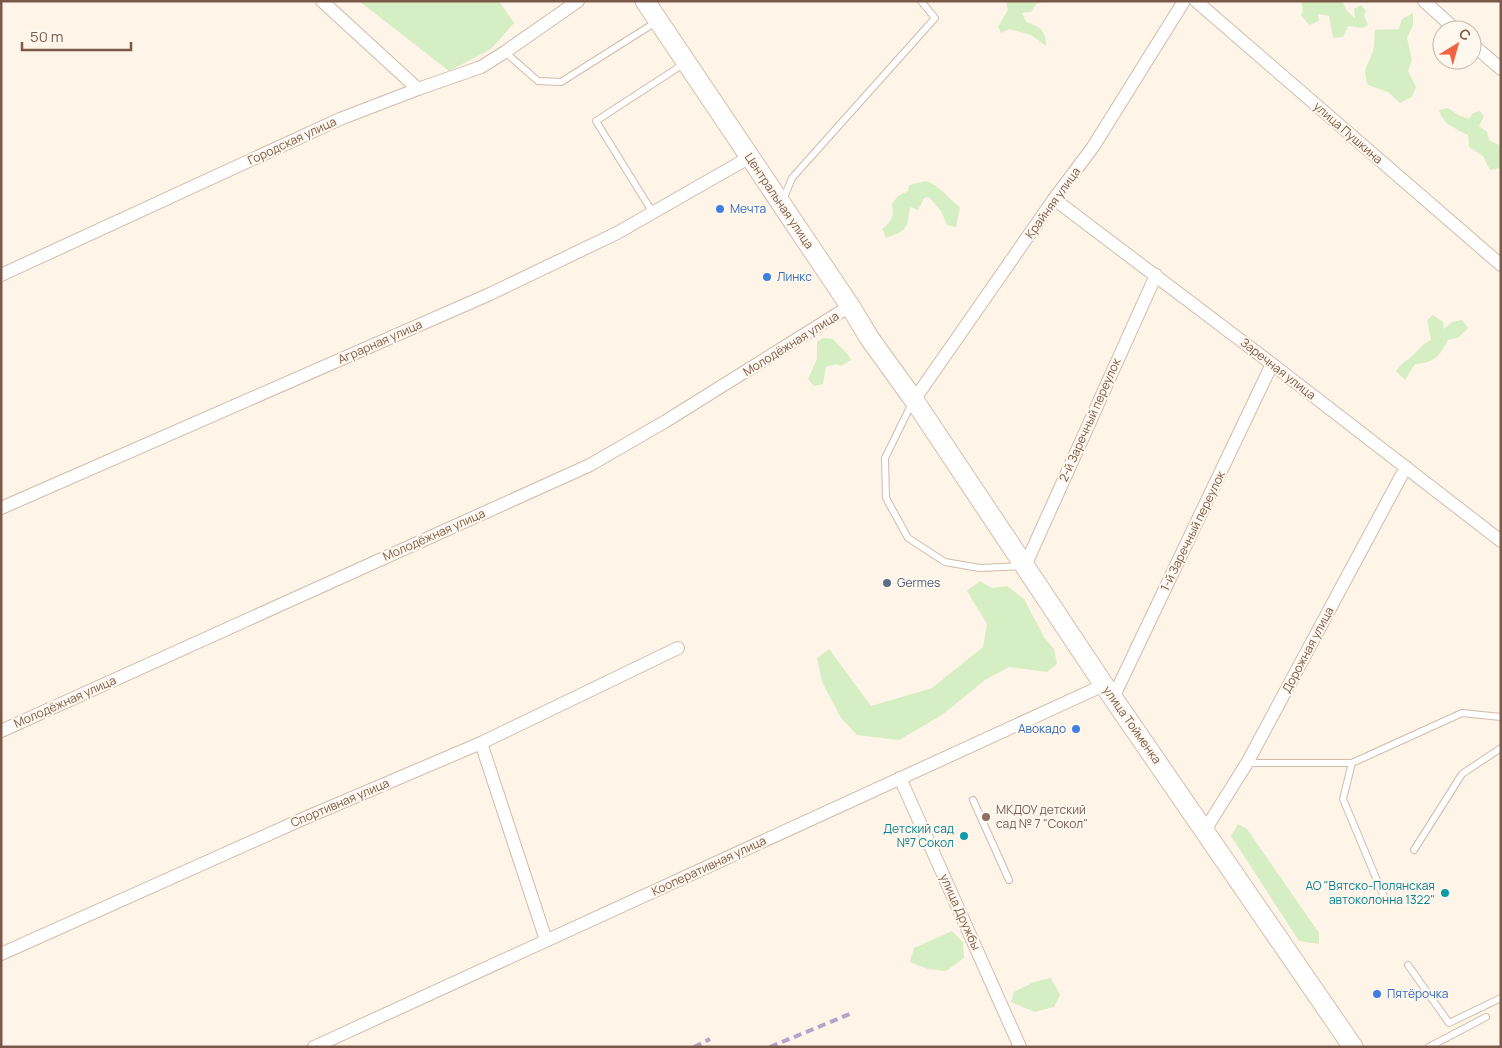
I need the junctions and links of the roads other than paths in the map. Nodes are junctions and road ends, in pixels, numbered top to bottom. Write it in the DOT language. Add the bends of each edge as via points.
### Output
graph roads {
  1 [pos="322,1"];
  2 [pos="578,1"];
  3 [pos="646,1"];
  4 [pos="921,1"];
  5 [pos="1184,1"];
  6 [pos="1196,1"];
  7 [pos="1424,1"];
  8 [pos="658,20"];
  9 [pos="1445,20"];
  10 [pos="505,52"];
  11 [pos="1482,53"];
  12 [pos="686,62"];
  13 [pos="1501,69"];
  14 [pos="418,88"];
  15 [pos="750,157"];
  16 [pos="1054,199"];
  17 [pos="781,203"];
  18 [pos="653,213"];
  19 [pos="1501,265"];
  20 [pos="1,275"];
  21 [pos="1156,275"];
  22 [pos="850,306"];
  23 [pos="1272,364"];
  24 [pos="914,400"];
  25 [pos="1406,467"];
  26 [pos="1,508"];
  27 [pos="1501,541"];
  28 [pos="1025,566"];
  29 [pos="678,648"];
  30 [pos="1108,691"];
  31 [pos="1501,717"];
  32 [pos="1,731"];
  33 [pos="481,743"];
  34 [pos="1501,748"];
  35 [pos="1247,763"];
  36 [pos="1352,763"];
  37 [pos="900,778"];
  38 [pos="973,800"];
  39 [pos="1205,830"];
  40 [pos="1414,850"];
  41 [pos="1009,880"];
  42 [pos="1384,897"];
  43 [pos="546,940"];
  44 [pos="1,954"];
  45 [pos="1408,965"];
  46 [pos="1501,998"];
  47 [pos="1486,1017"];
  48 [pos="314,1047"];
  49 [pos="1020,1047"];
  50 [pos="1353,1047"];
  51 [pos="1428,1047"];
  1 -- 14 [label="street"];
  2 -- 10 [label="street, Городская улица"];
  3 -- 8 [label="street, Центральная улица"];
  4 -- 17 [label="lane" via="935,18 792,178"];
  5 -- 16 [label="street, Крайняя улица" via="1093,147"];
  6 -- 19 [label="street, улица Пушкина"];
  7 -- 9 [label="street"];
  8 -- 10 [label="lane" via="561,82 538,81"];
  8 -- 12 [label="street, Центральная улица"];
  10 -- 14 [label="street, Городская улица" via="481,67"];
  11 -- 13 [label="street"];
  12 -- 15 [label="street, Центральная улица"];
  12 -- 18 [label="lane" via="596,121"];
  14 -- 20 [label="street, Городская улица" via="340,119"];
  15 -- 17 [label="street, Центральная улица"];
  15 -- 18 [label="street, Аграрная улица"];
  16 -- 21 [label="street, Заречная улица"];
  16 -- 24 [label="street, Крайняя улица"];
  17 -- 22 [label="street, Центральная улица"];
  18 -- 26 [label="street, Аграрная улица" via="490,294"];
  21 -- 23 [label="street, Заречная улица"];
  21 -- 28 [label="street, 2-й Заречный переулок"];
  22 -- 24 [label="street, Центральная улица"];
  22 -- 32 [label="street, Молодёжная улица" via="666,422 590,465"];
  23 -- 25 [label="street, Заречная улица"];
  23 -- 30 [label="street, 1-й Заречный переулок"];
  24 -- 28 [label="street, улица Тойменка"];
  24 -- 28 [label="lane" via="884,458 886,498 908,538 945,562 980,568"];
  25 -- 27 [label="street, Заречная улица"];
  25 -- 35 [label="street, Дорожная улица"];
  28 -- 30 [label="street, улица Тойменка"];
  29 -- 33 [label="street, Спортивная улица"];
  30 -- 37 [label="street, Кооперативная улица"];
  30 -- 39 [label="street, улица Тойменка"];
  31 -- 36 [label="lane" via="1462,713"];
  33 -- 43 [label="street"];
  33 -- 44 [label="street, Спортивная улица"];
  34 -- 40 [label="lane" via="1462,774"];
  35 -- 36 [label="lane"];
  35 -- 39 [label="street, Дорожная улица"];
  36 -- 42 [label="lane" via="1343,799"];
  37 -- 43 [label="street, Кооперативная улица"];
  37 -- 49 [label="street, улица Дружбы"];
  38 -- 41 [label="lane"];
  39 -- 50 [label="street, улица Тойменка"];
  43 -- 48 [label="street, Кооперативная улица"];
  45 -- 46 [label="lane" via="1449,1023"];
  47 -- 51 [label="lane"];
}
